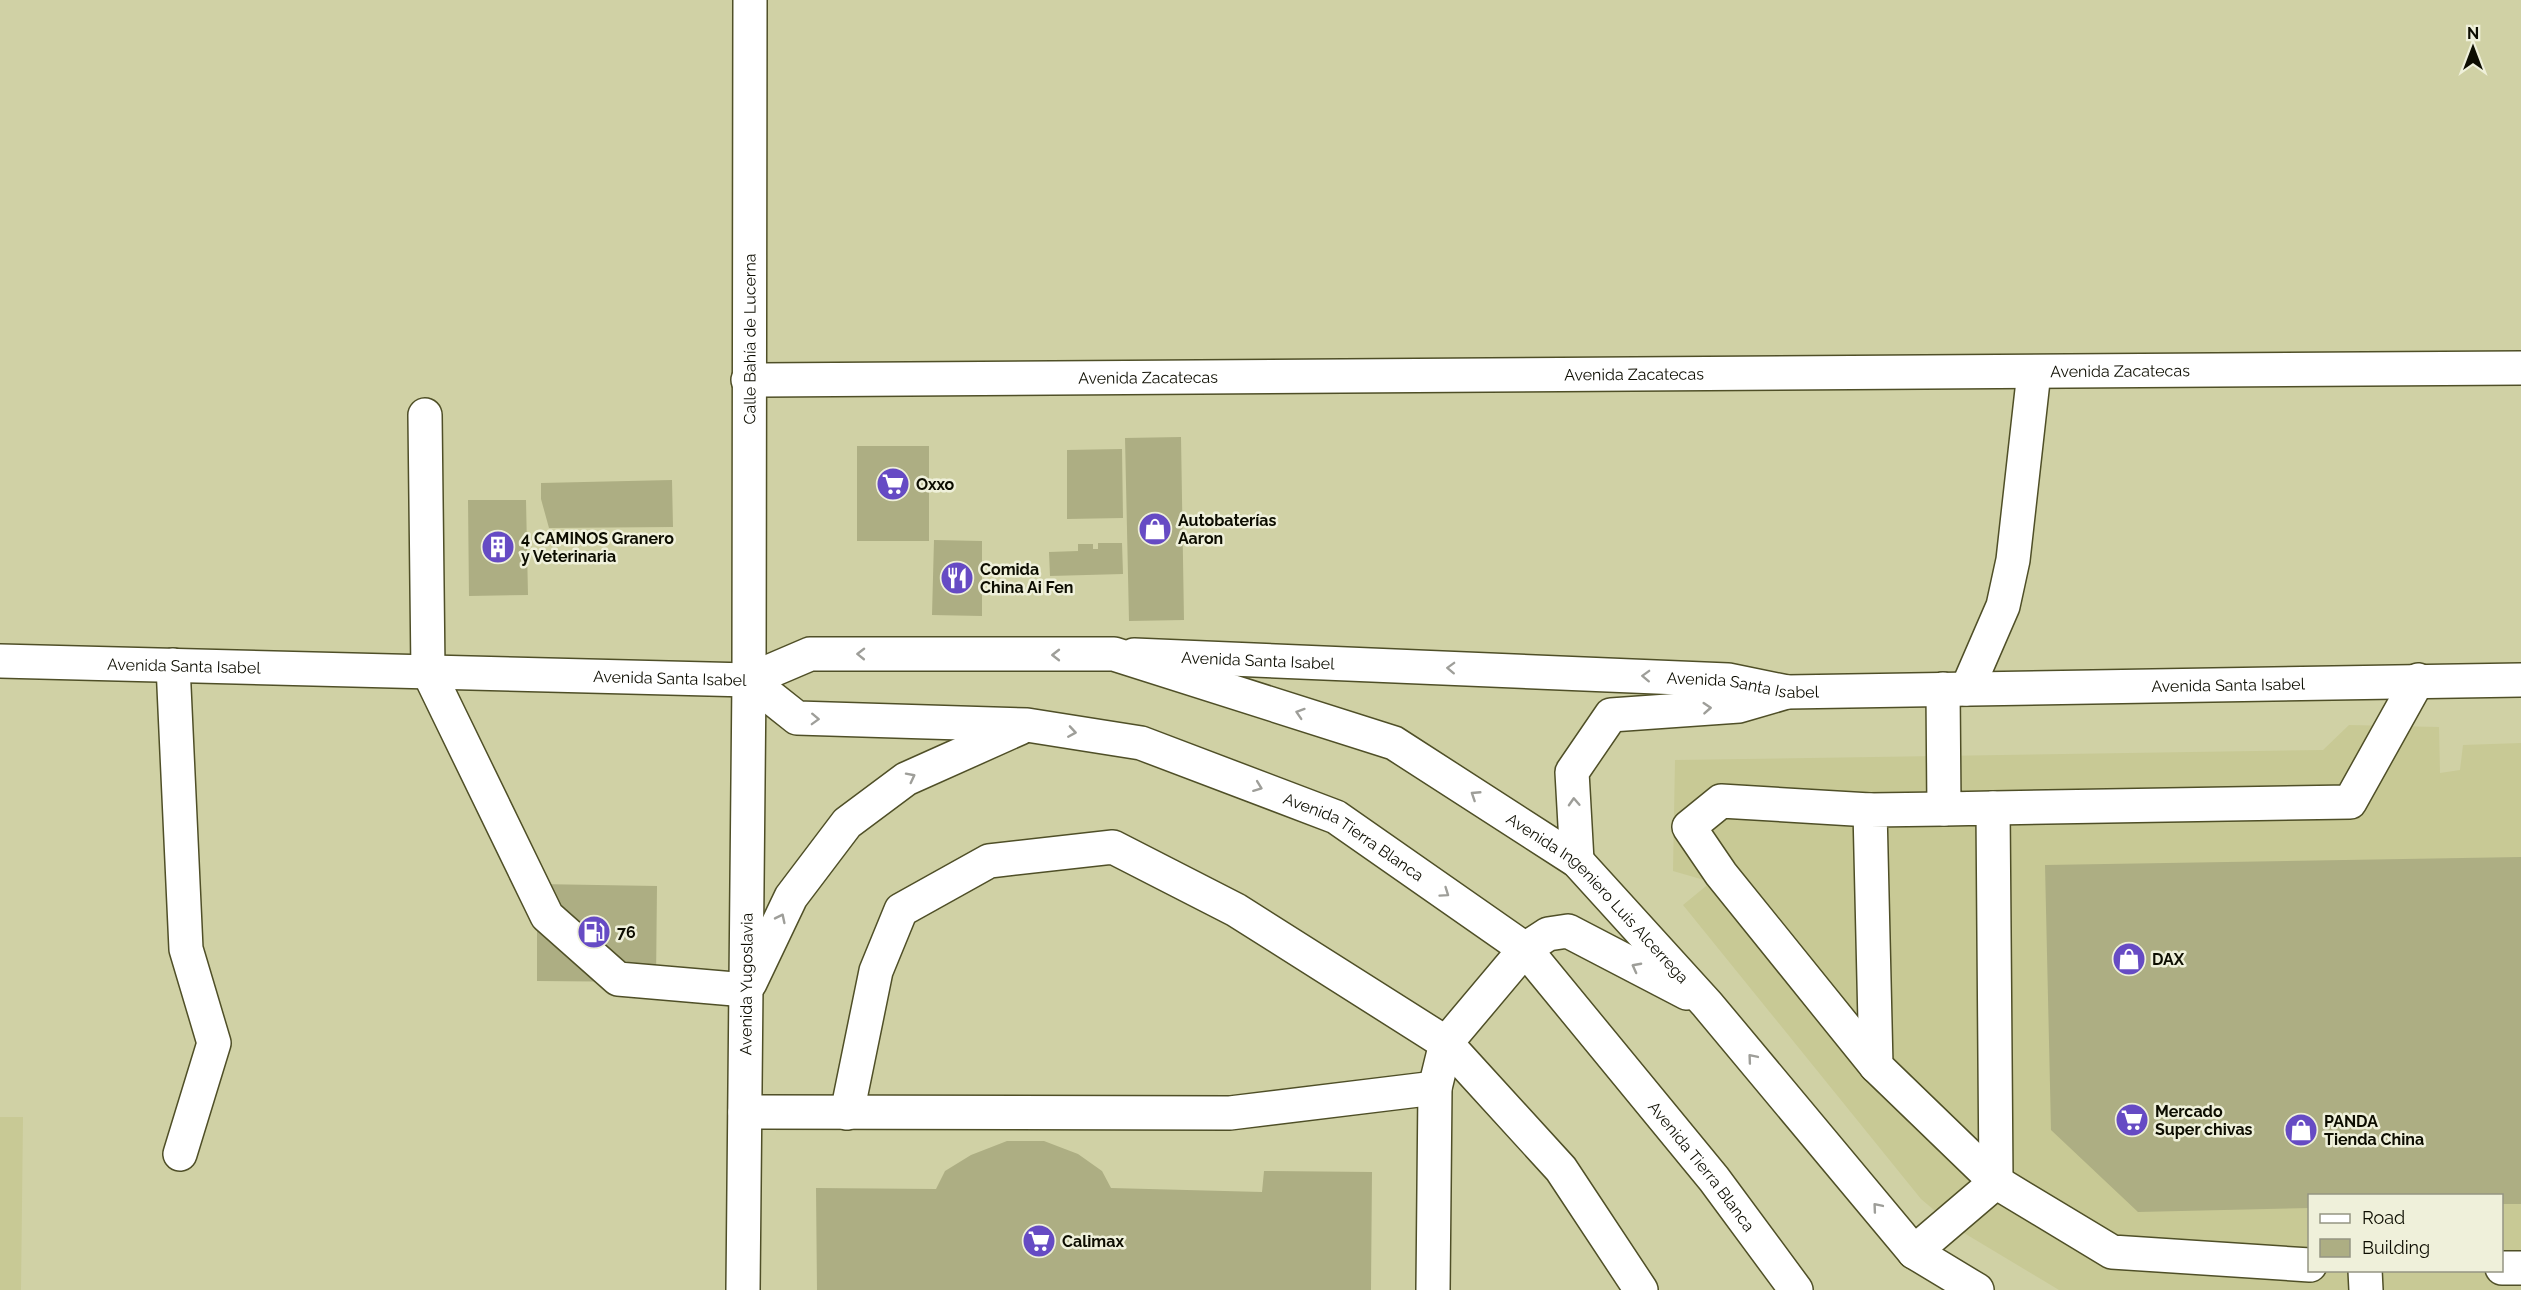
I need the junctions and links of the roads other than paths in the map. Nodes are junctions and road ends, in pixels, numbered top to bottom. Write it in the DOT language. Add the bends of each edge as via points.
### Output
graph roads {
  1 [pos="750,0"];
  2 [pos="2521,368"];
  3 [pos="2034,372"];
  4 [pos="748,380"];
  5 [pos="425,415"];
  6 [pos="1114,654"];
  7 [pos="0,661"];
  8 [pos="173,665"];
  9 [pos="428,671"];
  10 [pos="749,680"];
  11 [pos="2418,680"];
  12 [pos="2521,681"];
  13 [pos="1955,689"];
  14 [pos="1787,692"];
  15 [pos="1027,725"];
  16 [pos="1993,808"];
  17 [pos="1944,809"];
  18 [pos="1870,810"];
  19 [pos="1577,861"];
  20 [pos="1525,950"];
  21 [pos="746,990"];
  22 [pos="1707,1004"];
  23 [pos="1446,1043"];
  24 [pos="1876,1066"];
  25 [pos="1435,1088"];
  26 [pos="745,1112"];
  27 [pos="847,1113"];
  28 [pos="180,1154"];
  29 [pos="1996,1182"];
  30 [pos="1914,1252"];
  31 [pos="2308,1265"];
  32 [pos="2503,1268"];
  33 [pos="2521,1268"];
  34 [pos="2365,1272"];
  35 [pos="743,1290"];
  36 [pos="1432,1290"];
  37 [pos="1641,1290"];
  38 [pos="1796,1290"];
  39 [pos="1961,1290"];
  40 [pos="1977,1290"];
  41 [pos="2366,1290"];
  1 -- 4 [label="main road, Calle Bahía de Lucerna"];
  2 -- 3 [label="main road, Avenida Zacatecas"];
  3 -- 4 [label="main road, Avenida Zacatecas"];
  3 -- 13 [label="main road" via="2013,560 2003,606"];
  4 -- 10 [label="main road, Calle Bahía de Lucerna"];
  5 -- 9 [label="main road"];
  6 -- 10 [label="main road, Avenida Santa Isabel, one-way" via="810,654"];
  14 -- 6 [label="main road, Avenida Santa Isabel, one-way" via="1728,680"];
  19 -- 6 [label="main road, Avenida Ingeniero Luis Alcerrega, one-way" via="1394,743"];
  7 -- 8 [label="main road, Avenida Santa Isabel"];
  8 -- 9 [label="main road, Avenida Santa Isabel"];
  8 -- 28 [label="main road" via="186,950 214,1043"];
  9 -- 10 [label="main road, Avenida Santa Isabel"];
  9 -- 21 [label="main road" via="547,916 618,979"];
  10 -- 15 [label="main road, Avenida Tierra Blanca, one-way" via="797,718"];
  10 -- 21 [label="main road, Avenida Yugoslavia"];
  11 -- 12 [label="main road, Avenida Santa Isabel"];
  11 -- 13 [label="main road, Avenida Santa Isabel"];
  11 -- 16 [label="main road" via="2350,802"];
  13 -- 14 [label="main road, Avenida Santa Isabel"];
  13 -- 17 [label="main road"];
  19 -- 14 [label="main road, one-way" via="1572,772 1611,715 1739,706"];
  15 -- 20 [label="main road, Avenida Tierra Blanca, one-way" via="1141,742 1336,817"];
  21 -- 15 [label="main road, one-way" via="791,897 847,823 906,779"];
  16 -- 17 [label="main road"];
  16 -- 29 [label="main road"];
  17 -- 18 [label="main road"];
  18 -- 24 [label="main road"];
  18 -- 24 [label="main road" via="1722,801 1689,827"];
  19 -- 22 [label="main road, Avenida Ingeniero Luis Alcerrega"];
  22 -- 20 [label="main road, one-way" via="1568,931 1548,934"];
  20 -- 23 [label="main road"];
  20 -- 38 [label="main road, Avenida Tierra Blanca" via="1714,1179"];
  21 -- 26 [label="main road, Avenida Yugoslavia"];
  30 -- 22 [label="main road, Avenida Ingeniero Luis Alcerrega, one-way"];
  23 -- 25 [label="main road"];
  23 -- 27 [label="main road" via="1236,910 1113,847 1000,859 989,861 901,910 876,971"];
  23 -- 37 [label="main road" via="1561,1169"];
  24 -- 29 [label="main road"];
  25 -- 27 [label="main road" via="1230,1113"];
  25 -- 36 [label="main road"];
  26 -- 27 [label="main road"];
  26 -- 35 [label="main road, Avenida Yugoslavia"];
  29 -- 30 [label="main road"];
  29 -- 31 [label="main road" via="2112,1252"];
  30 -- 39 [label="main road"];
  30 -- 40 [label="main road, Avenida Ingeniero Luis Alcerrega"];
  32 -- 33 [label="main road"];
  34 -- 41 [label="main road"];
}
